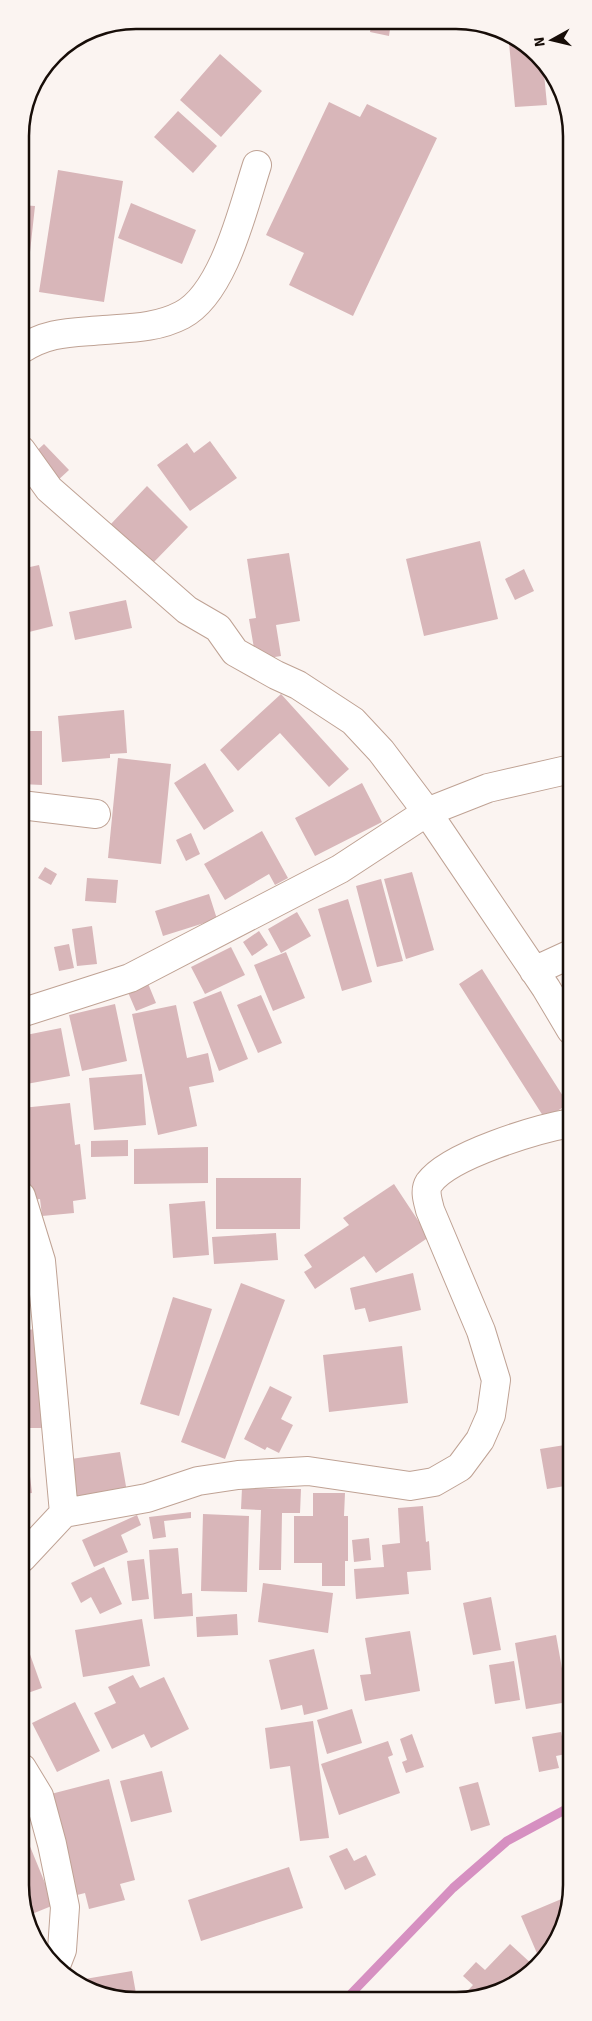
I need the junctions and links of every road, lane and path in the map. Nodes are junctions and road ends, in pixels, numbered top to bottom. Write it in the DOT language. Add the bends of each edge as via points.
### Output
graph roads {
  1 [pos="258,165"];
  2 [pos="29,344"];
  3 [pos="29,461"];
  4 [pos="563,771"];
  5 [pos="29,805"];
  6 [pos="427,812"];
  7 [pos="96,814"];
  8 [pos="563,958"];
  9 [pos="534,971"];
  10 [pos="29,1011"];
  11 [pos="563,1017"];
  12 [pos="563,1124"];
  13 [pos="29,1222"];
  14 [pos="64,1513"];
  15 [pos="29,1550"];
  16 [pos="29,1780"];
  17 [pos="58,1959"];
  1 -- 2 [label="street" via="220,272 204,297 183,314 160,324 61,334"];
  3 -- 6 [label="street" via="49,489 187,610 218,628 235,652 298,685 353,721"];
  4 -- 6 [label="street" via="488,788"];
  5 -- 7 [label="street"];
  6 -- 9 [label="street"];
  6 -- 10 [label="street" via="340,868 130,978"];
  8 -- 9 [label="street"];
  9 -- 11 [label="street"];
  12 -- 14 [label="street" via="507,1140 454,1162 428,1184 426,1194 430,1210 481,1331 496,1380 491,1415 480,1440 460,1467 434,1482 410,1486 308,1471 238,1475 198,1481 147,1498"];
  13 -- 14 [label="street" via="41,1261"];
  14 -- 15 [label="street"];
  16 -- 17 [label="street" via="39,1796 65,1906"];
}
